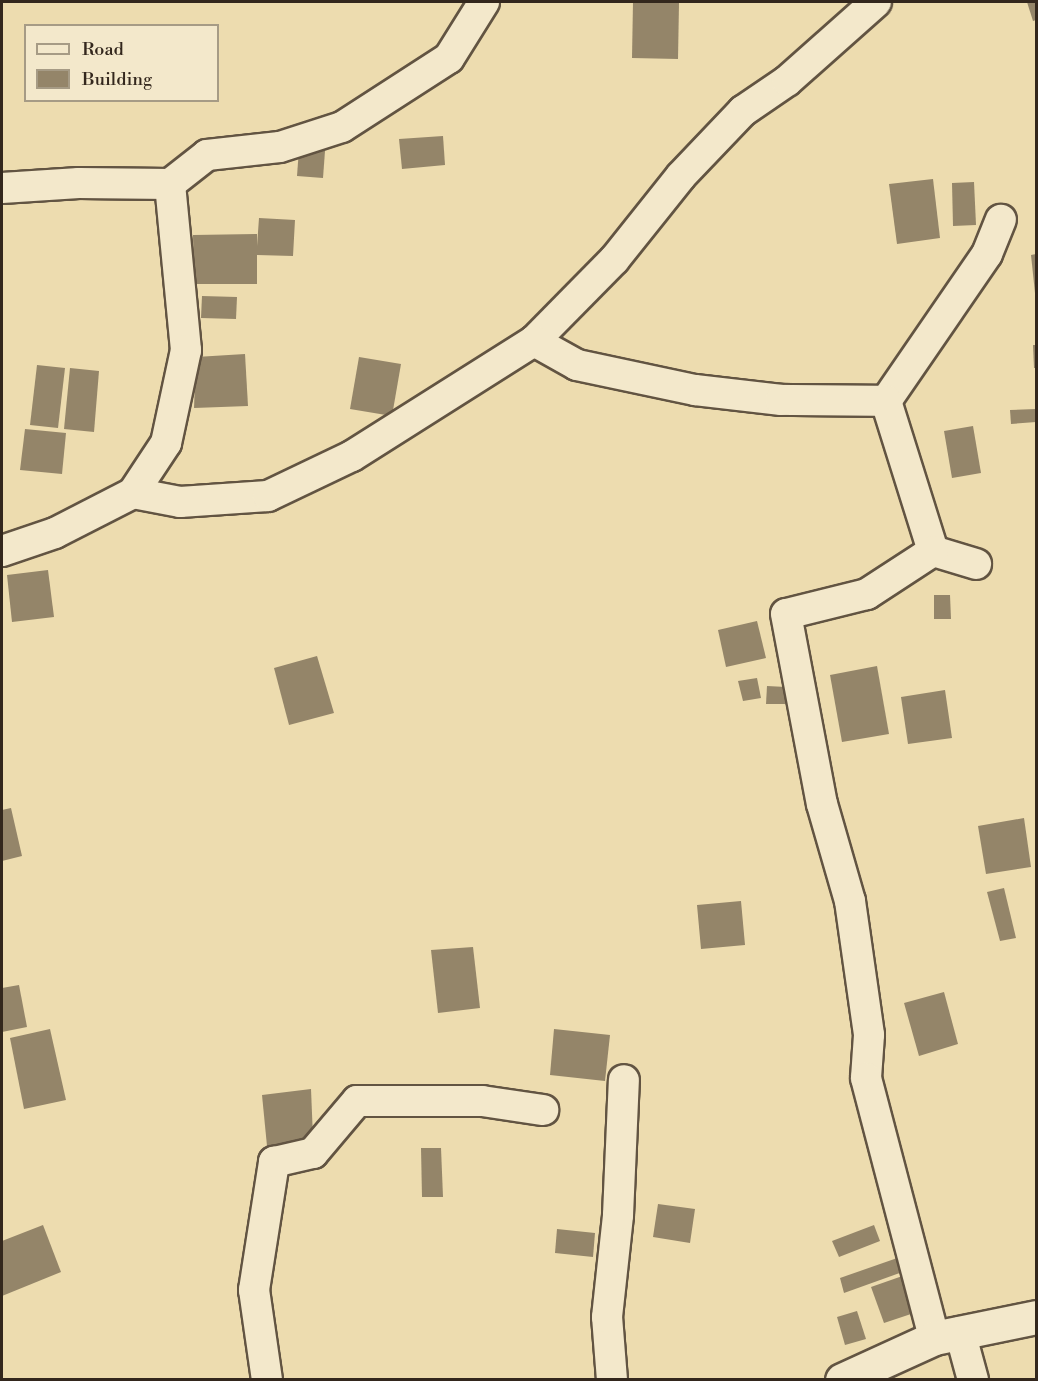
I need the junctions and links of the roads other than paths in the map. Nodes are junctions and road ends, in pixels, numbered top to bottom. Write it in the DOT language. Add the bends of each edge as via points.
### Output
graph roads {
  1 [pos="484,2"];
  2 [pos="876,2"];
  3 [pos="170,184"];
  4 [pos="2,188"];
  5 [pos="1000,220"];
  6 [pos="534,341"];
  7 [pos="886,401"];
  8 [pos="133,493"];
  9 [pos="2,551"];
  10 [pos="933,551"];
  11 [pos="976,564"];
  12 [pos="624,1080"];
  13 [pos="543,1110"];
  14 [pos="1036,1317"];
  15 [pos="947,1335"];
  16 [pos="267,1380"];
  17 [pos="612,1380"];
  18 [pos="842,1380"];
  19 [pos="973,1380"];
  1 -- 3 [label="street" via="449,58 342,127 280,147 207,155"];
  2 -- 6 [label="street" via="788,81 743,111 681,176 614,260"];
  3 -- 4 [label="street" via="79,183"];
  3 -- 8 [label="street" via="186,350 166,443"];
  5 -- 7 [label="street" via="975,272"];
  6 -- 7 [label="street" via="577,365 695,390 782,400"];
  6 -- 8 [label="street" via="352,456 268,496 180,502"];
  7 -- 10 [label="street"];
  8 -- 9 [label="street" via="55,533"];
  10 -- 11 [label="street"];
  10 -- 15 [label="street" via="867,594 786,614 822,804 850,901 869,1035 866,1078"];
  12 -- 17 [label="street" via="618,1215 607,1317"];
  13 -- 16 [label="street" via="482,1101 357,1101 313,1153 274,1162 254,1290"];
  14 -- 15 [label="street"];
  15 -- 18 [label="street"];
  15 -- 19 [label="street"];
}
